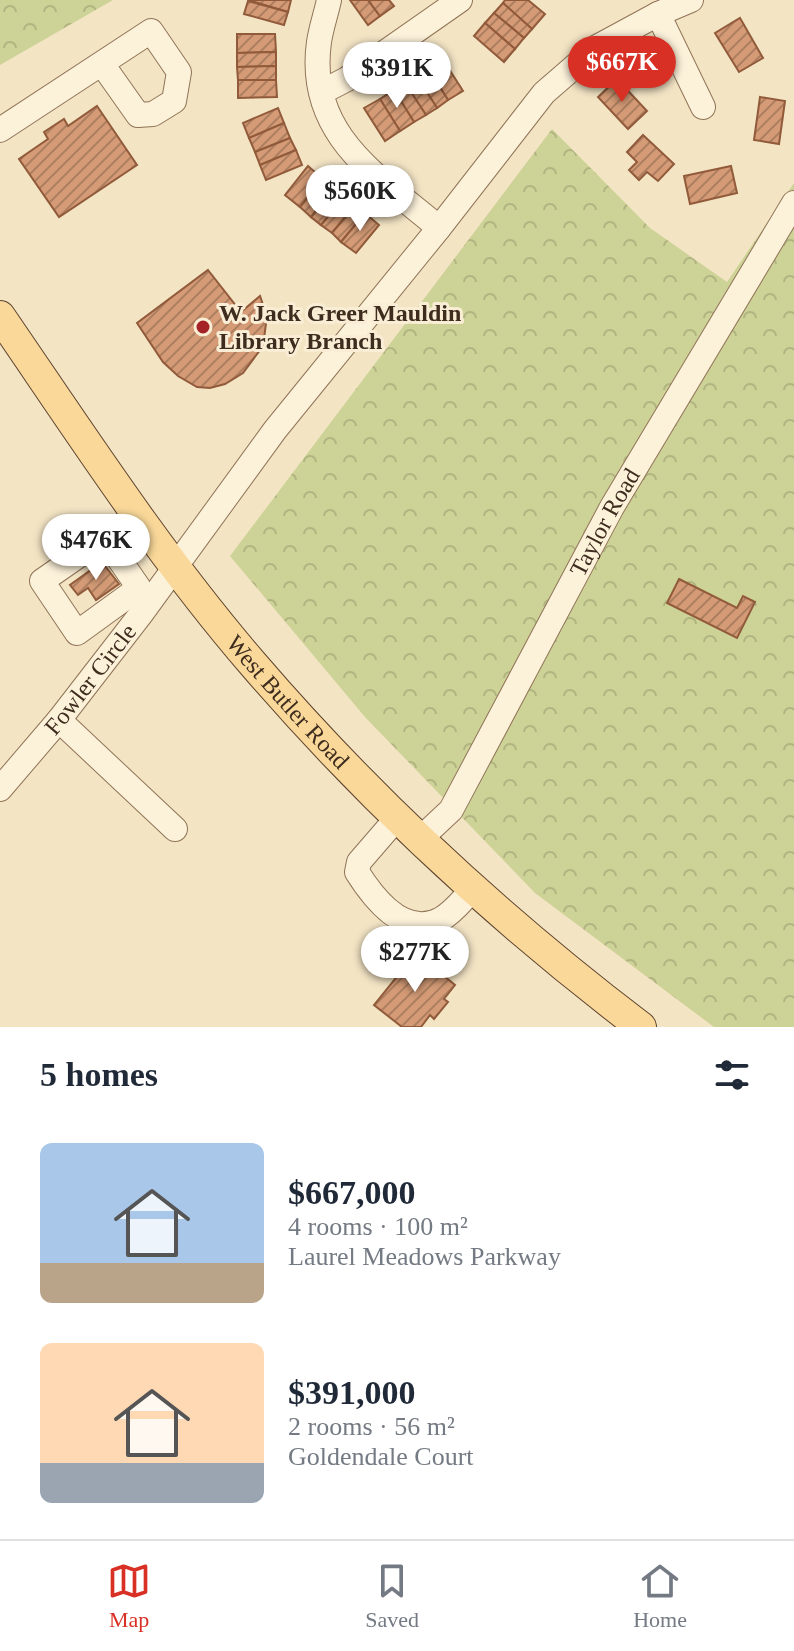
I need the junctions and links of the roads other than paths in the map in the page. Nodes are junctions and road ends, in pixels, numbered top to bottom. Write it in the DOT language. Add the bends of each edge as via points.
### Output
graph roads {
  1 [pos="329,0"];
  2 [pos="460,0"];
  3 [pos="691,0"];
  4 [pos="658,14"];
  5 [pos="102,64"];
  6 [pos="322,92"];
  7 [pos="703,107"];
  8 [pos="0,130"];
  9 [pos="794,203"];
  10 [pos="439,228"];
  11 [pos="0,316"];
  12 [pos="137,515"];
  13 [pos="104,537"];
  14 [pos="176,567"];
  15 [pos="144,595"];
  16 [pos="77,633"];
  17 [pos="105,660"];
  18 [pos="59,720"];
  19 [pos="0,789"];
  20 [pos="397,818"];
  21 [pos="175,829"];
  22 [pos="419,840"];
  23 [pos="473,889"];
  24 [pos="641,1027"];
  1 -- 6 [label="street" via="319,40"];
  2 -- 6 [label="street"];
  3 -- 4 [label="street, Fowler Circle"];
  4 -- 7 [label="street"];
  4 -- 10 [label="street, Fowler Circle" via="597,47 560,76"];
  5 -- 8 [label="street"];
  6 -- 10 [label="street" via="344,144"];
  9 -- 22 [label="street, Taylor Road" via="612,507 456,802"];
  10 -- 14 [label="street, Fowler Circle" via="275,430"];
  11 -- 12 [label="main road, West Butler Road"];
  12 -- 13 [label="street"];
  12 -- 14 [label="main road, West Butler Road"];
  13 -- 15 [label="street"];
  13 -- 16 [label="street" via="42,581"];
  14 -- 15 [label="street, Fowler Circle"];
  14 -- 20 [label="main road, West Butler Road" via="251,662"];
  15 -- 16 [label="street"];
  15 -- 17 [label="street, Fowler Circle"];
  16 -- 17 [label="street"];
  17 -- 18 [label="street, Fowler Circle"];
  18 -- 19 [label="street, Fowler Circle"];
  18 -- 21 [label="street"];
  20 -- 22 [label="main road, West Butler Road"];
  20 -- 23 [label="street" via="359,862 357,872 380,903 397,918 424,924 439,920"];
  22 -- 23 [label="main road, West Butler Road"];
  23 -- 24 [label="main road, West Butler Road"];
}
